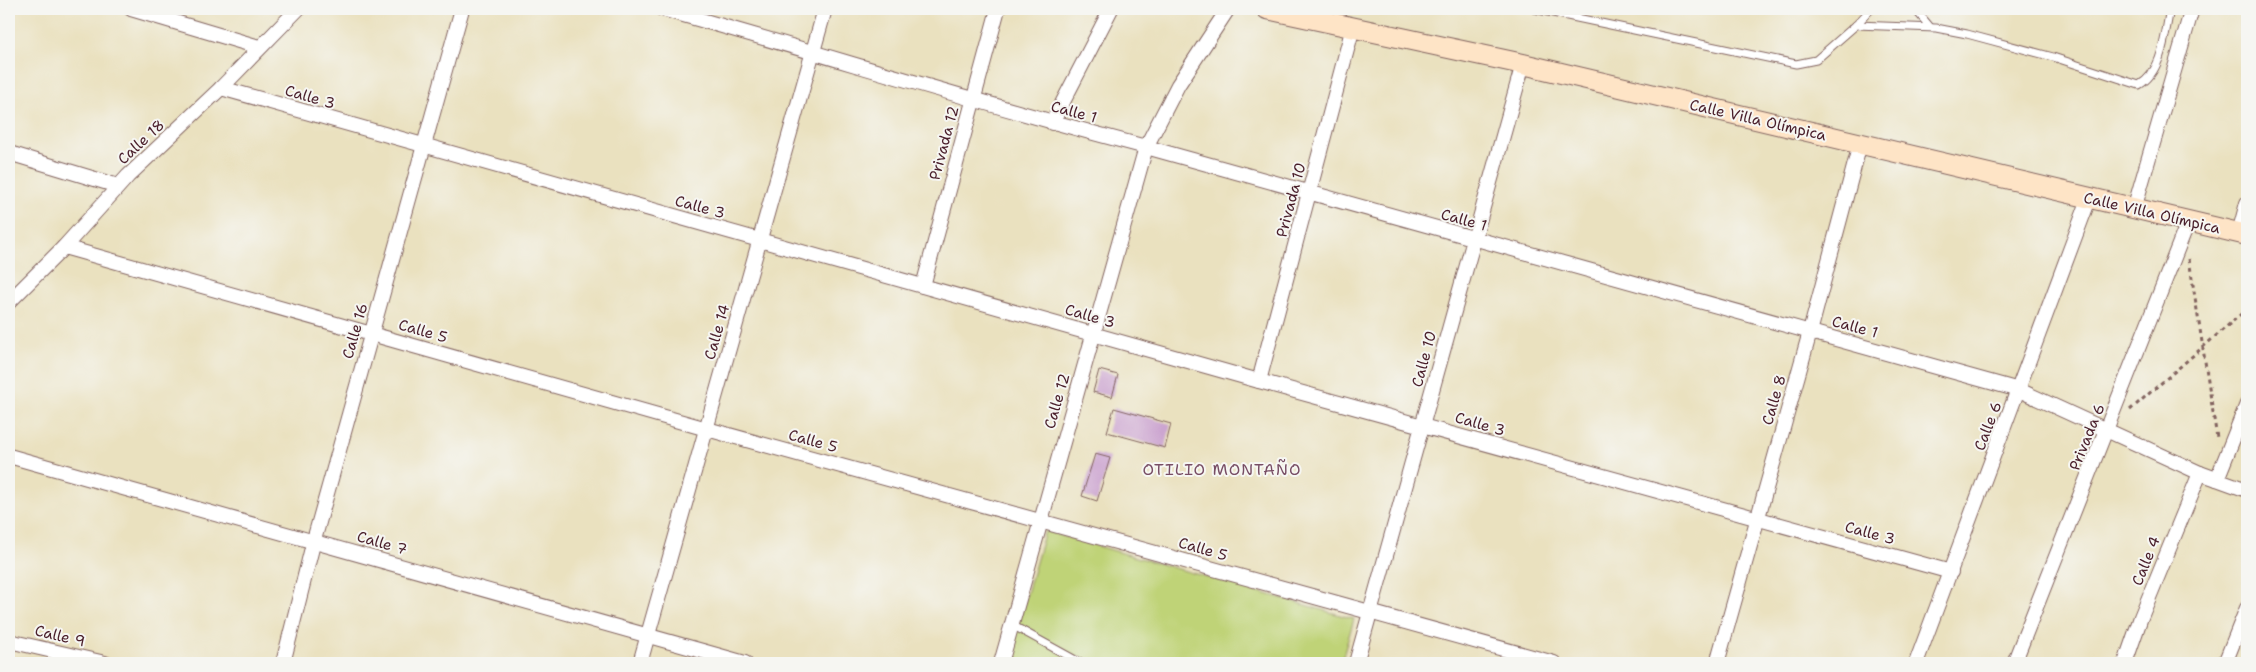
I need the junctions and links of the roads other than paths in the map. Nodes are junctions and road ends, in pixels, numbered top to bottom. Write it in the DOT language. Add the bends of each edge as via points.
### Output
graph roads {
  1 [pos="131,9"];
  2 [pos="298,9"];
  3 [pos="462,9"];
  4 [pos="662,9"];
  5 [pos="825,9"];
  6 [pos="998,9"];
  7 [pos="1110,9"];
  8 [pos="1228,9"];
  9 [pos="1267,9"];
  10 [pos="1534,9"];
  11 [pos="1871,9"];
  12 [pos="1915,9"];
  13 [pos="2170,9"];
  14 [pos="2192,9"];
  15 [pos="1856,25"];
  16 [pos="1353,27"];
  17 [pos="1930,27"];
  18 [pos="260,47"];
  19 [pos="812,50"];
  20 [pos="1523,64"];
  21 [pos="221,88"];
  22 [pos="972,99"];
  23 [pos="1052,123"];
  24 [pos="1860,144"];
  25 [pos="424,147"];
  26 [pos="1146,147"];
  27 [pos="9,153"];
  28 [pos="118,186"];
  29 [pos="1310,194"];
  30 [pos="2088,199"];
  31 [pos="2247,203"];
  32 [pos="2134,209"];
  33 [pos="2186,227"];
  34 [pos="2243,234"];
  35 [pos="1474,239"];
  36 [pos="759,240"];
  37 [pos="64,247"];
  38 [pos="923,286"];
  39 [pos="9,302"];
  40 [pos="1810,332"];
  41 [pos="371,333"];
  42 [pos="1093,334"];
  43 [pos="1259,381"];
  44 [pos="2019,390"];
  45 [pos="2247,404"];
  46 [pos="1422,425"];
  47 [pos="707,428"];
  48 [pos="2107,430"];
  49 [pos="9,456"];
  50 [pos="2200,473"];
  51 [pos="2218,479"];
  52 [pos="2247,490"];
  53 [pos="1758,518"];
  54 [pos="1041,520"];
  55 [pos="314,540"];
  56 [pos="1951,572"];
  57 [pos="2247,608"];
  58 [pos="1371,612"];
  59 [pos="1012,626"];
  60 [pos="647,636"];
  61 [pos="9,641"];
  62 [pos="105,663"];
  63 [pos="283,663"];
  64 [pos="640,663"];
  65 [pos="745,663"];
  66 [pos="1001,663"];
  67 [pos="1081,663"];
  68 [pos="1356,663"];
  69 [pos="1554,663"];
  70 [pos="1717,663"];
  71 [pos="1916,663"];
  72 [pos="2014,663"];
  73 [pos="2126,663"];
  74 [pos="2225,663"];
  1 -- 18 [label="street"];
  2 -- 18 [label="street, Calle 18"];
  3 -- 25 [label="street, Calle 16"];
  4 -- 19 [label="street, Calle 1"];
  5 -- 19 [label="street, Calle 14"];
  6 -- 22 [label="street, Privada 12"];
  7 -- 23 [label="street"];
  8 -- 26 [label="street, Calle 12" via="1178,85"];
  9 -- 16 [label="street, Calle Villa Olímpica"];
  10 -- 15 [label="lane" via="1796,64 1816,60"];
  11 -- 15 [label="lane"];
  12 -- 17 [label="lane"];
  13 -- 17 [label="lane" via="2159,58 2148,80 2139,84 1996,42"];
  14 -- 32 [label="street"];
  15 -- 17 [label="lane"];
  16 -- 20 [label="street, Calle Villa Olímpica"];
  16 -- 29 [label="street, Privada 10"];
  18 -- 21 [label="street, Calle 18"];
  19 -- 22 [label="street, Calle 1"];
  19 -- 36 [label="street, Calle 14"];
  20 -- 24 [label="street, Calle Villa Olímpica"];
  20 -- 35 [label="street, Calle 10"];
  21 -- 25 [label="street, Calle 3"];
  21 -- 28 [label="street, Calle 18"];
  22 -- 23 [label="street, Calle 1"];
  22 -- 38 [label="street, Privada 12"];
  23 -- 26 [label="street, Calle 1"];
  24 -- 30 [label="street, Calle Villa Olímpica"];
  24 -- 40 [label="street, Calle 8"];
  25 -- 36 [label="street, Calle 3"];
  25 -- 41 [label="street, Calle 16"];
  26 -- 29 [label="street, Calle 1"];
  26 -- 42 [label="street, Calle 12"];
  27 -- 28 [label="street"];
  28 -- 37 [label="street, Calle 18"];
  29 -- 35 [label="street, Calle 1"];
  29 -- 43 [label="street, Privada 10"];
  30 -- 32 [label="street, Calle Villa Olímpica"];
  30 -- 44 [label="street, Calle 6"];
  31 -- 34 [label="street"];
  32 -- 33 [label="street, Calle Villa Olímpica"];
  33 -- 34 [label="street, Calle Villa Olímpica"];
  33 -- 48 [label="street, Privada 6"];
  35 -- 40 [label="street, Calle 1"];
  35 -- 46 [label="street, Calle 10"];
  36 -- 38 [label="street, Calle 3"];
  36 -- 47 [label="street, Calle 14"];
  37 -- 39 [label="street, Calle 18"];
  37 -- 41 [label="street, Calle 5"];
  38 -- 42 [label="street, Calle 3"];
  40 -- 44 [label="street, Calle 1"];
  40 -- 53 [label="street, Calle 8"];
  41 -- 47 [label="street, Calle 5"];
  41 -- 55 [label="street, Calle 16"];
  42 -- 43 [label="street, Calle 3"];
  42 -- 54 [label="street, Calle 12"];
  43 -- 46 [label="street, Calle 3"];
  44 -- 48 [label="street, Calle 1"];
  44 -- 56 [label="street, Calle 6"];
  45 -- 51 [label="street"];
  46 -- 53 [label="street, Calle 3"];
  46 -- 58 [label="street, Calle 10"];
  47 -- 54 [label="street, Calle 5"];
  47 -- 60 [label="street, Calle 14"];
  48 -- 50 [label="street, Calle 1"];
  48 -- 72 [label="street, Privada 6"];
  49 -- 55 [label="street, Calle 7"];
  50 -- 51 [label="street, Calle 1"];
  50 -- 73 [label="street, Calle 4" via="2140,617"];
  51 -- 52 [label="street, Calle 1"];
  53 -- 56 [label="street, Calle 3"];
  53 -- 70 [label="street, Calle 8"];
  54 -- 58 [label="street, Calle 5"];
  54 -- 59 [label="street, Calle 12"];
  55 -- 60 [label="street, Calle 7"];
  55 -- 63 [label="street, Calle 16"];
  56 -- 71 [label="street, Calle 6"];
  57 -- 74 [label="street"];
  58 -- 68 [label="street, Calle 10"];
  58 -- 69 [label="street, Calle 5"];
  59 -- 66 [label="street, Calle 12"];
  59 -- 67 [label="lane"];
  60 -- 64 [label="street, Calle 14"];
  60 -- 65 [label="street, Calle 7"];
  61 -- 62 [label="street, Calle 9"];
}
